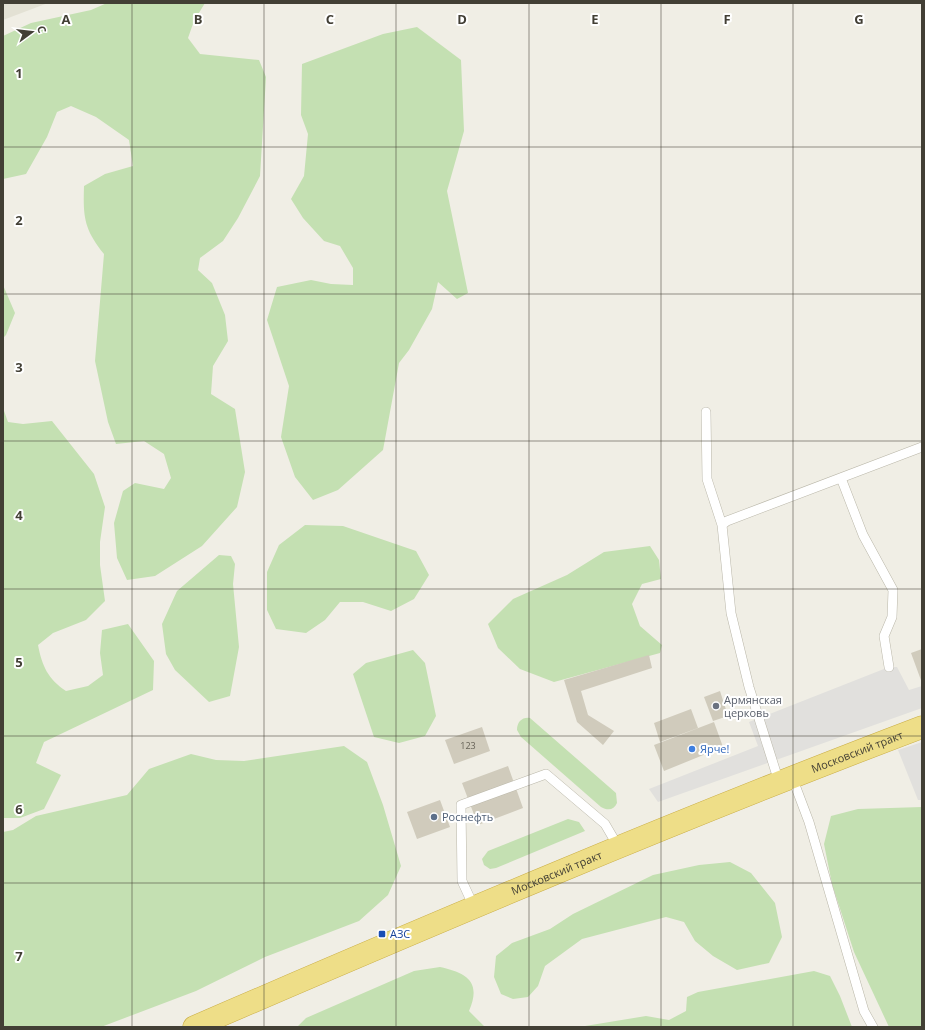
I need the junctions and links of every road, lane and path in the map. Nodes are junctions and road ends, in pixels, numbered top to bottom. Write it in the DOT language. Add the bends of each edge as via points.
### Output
graph roads {
  1 [pos="706,412"];
  2 [pos="922,447"];
  3 [pos="841,478"];
  4 [pos="722,525"];
  5 [pos="889,667"];
  6 [pos="922,726"];
  7 [pos="786,779"];
  8 [pos="619,848"];
  9 [pos="474,907"];
  10 [pos="194,1027"];
  11 [pos="873,1027"];
  1 -- 4 [label="lane" via="707,479"];
  2 -- 3 [label="lane"];
  3 -- 4 [label="lane"];
  3 -- 5 [label="lane" via="863,535 893,590 892,617 884,636"];
  4 -- 7 [label="lane" via="731,613 749,687"];
  6 -- 7 [label="highway, Московский тракт"];
  7 -- 8 [label="highway, Московский тракт"];
  7 -- 11 [label="lane" via="809,822 864,1011"];
  8 -- 9 [label="highway, Московский тракт"];
  8 -- 9 [label="lane" via="605,824 546,774 461,805 462,881"];
  9 -- 10 [label="highway, Московский тракт"];
}
